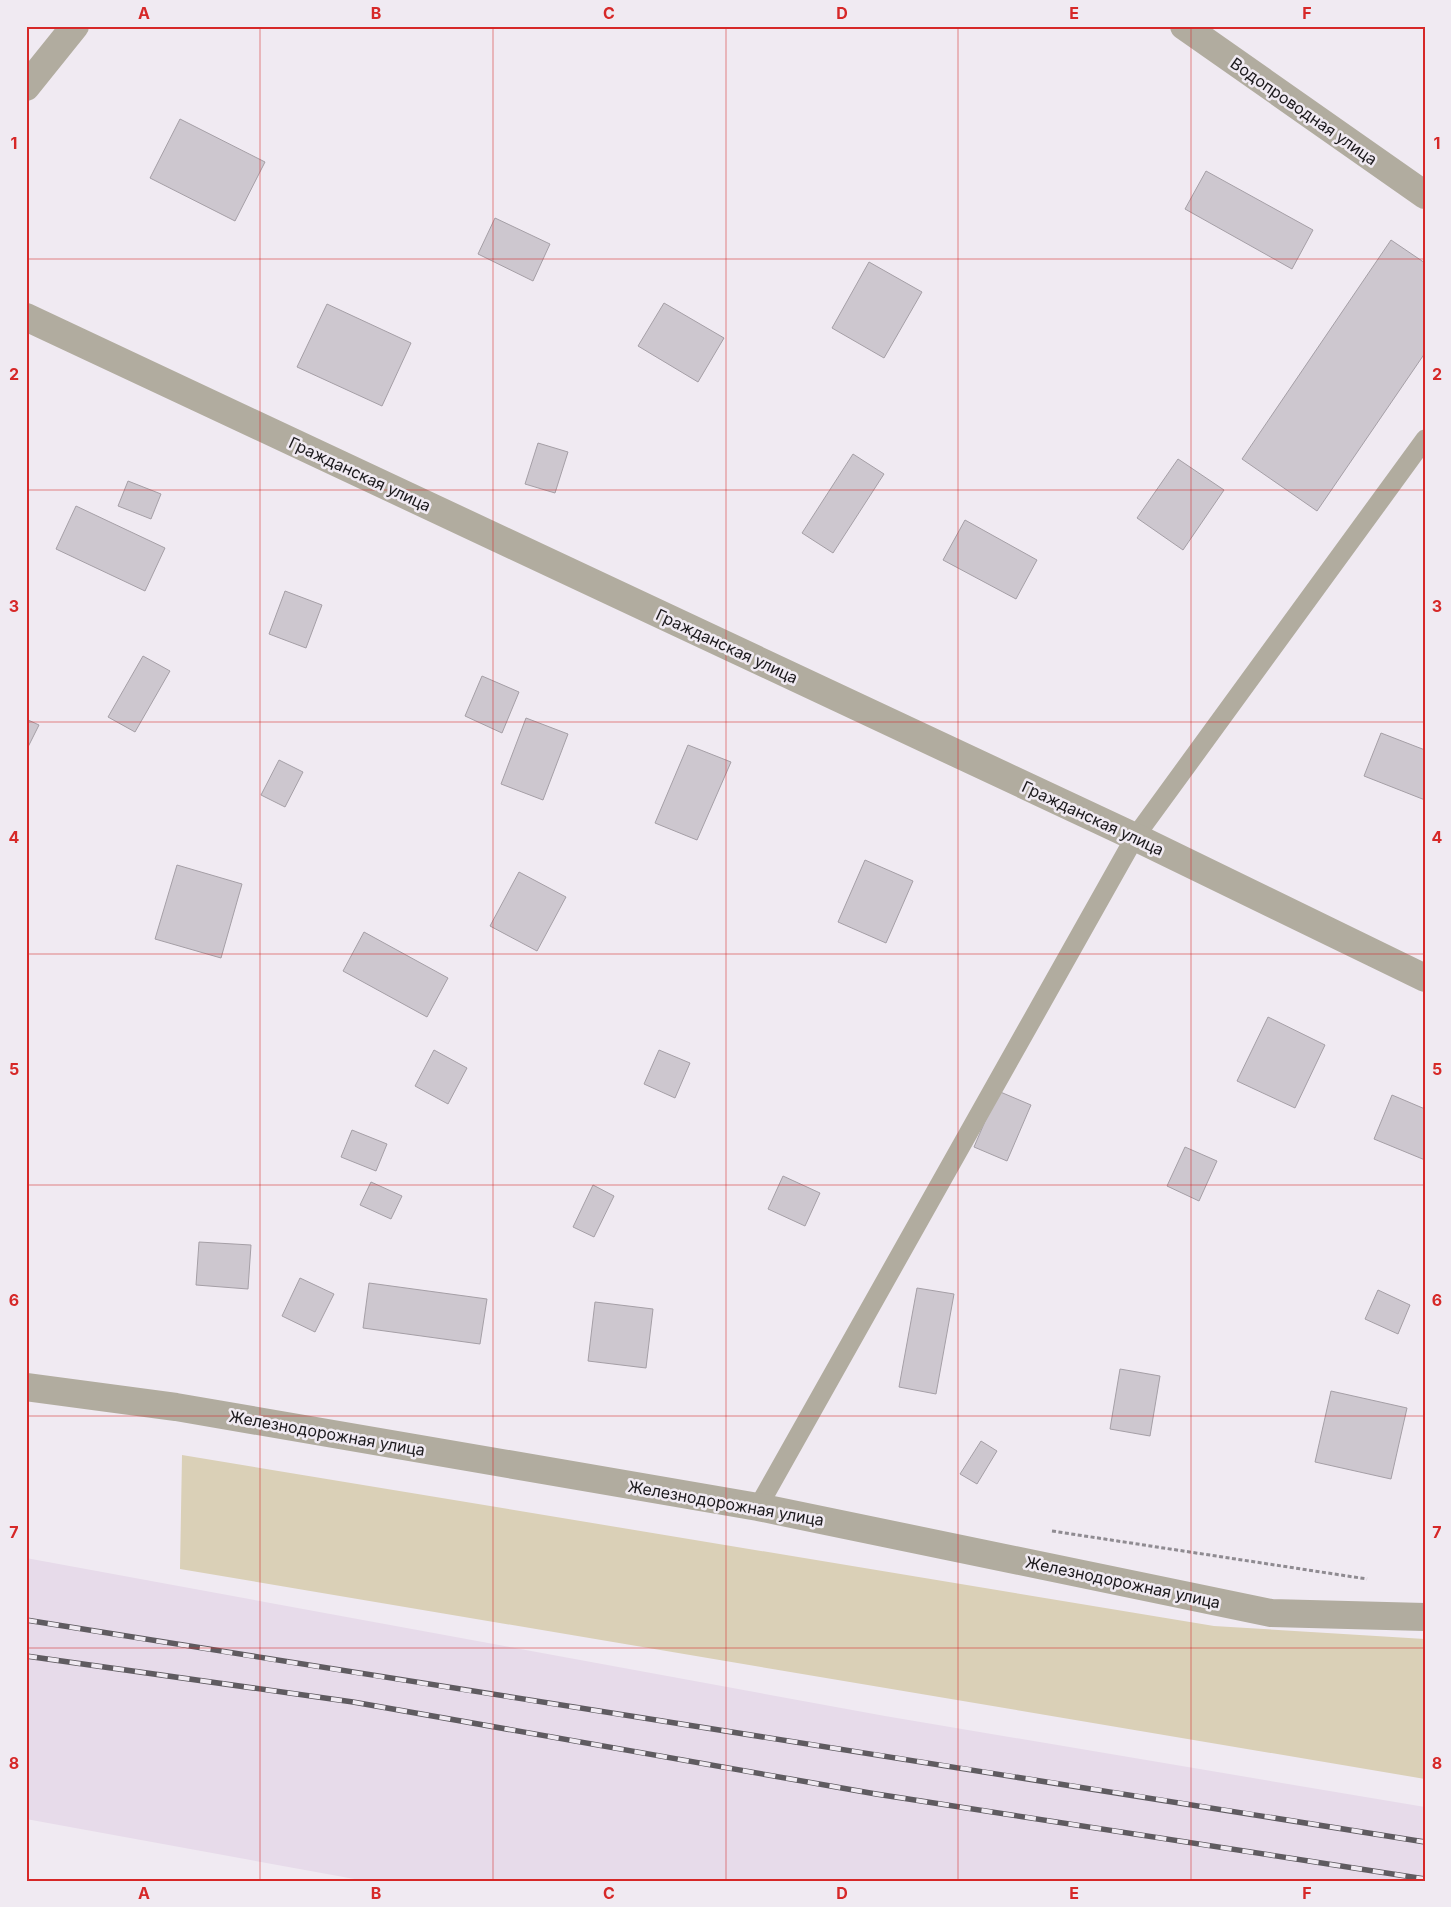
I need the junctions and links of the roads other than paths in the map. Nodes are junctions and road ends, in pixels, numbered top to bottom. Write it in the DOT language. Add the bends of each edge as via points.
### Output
graph roads {
  1 [pos="75,26"];
  2 [pos="1184,26"];
  3 [pos="26,86"];
  4 [pos="1425,196"];
  5 [pos="26,317"];
  6 [pos="1425,439"];
  7 [pos="1134,837"];
  8 [pos="1425,978"];
  9 [pos="26,1387"];
  10 [pos="758,1507"];
  11 [pos="1425,1617"];
  1 -- 3 [label="street"];
  2 -- 4 [label="street, Водопроводная улица"];
  5 -- 7 [label="street, Гражданская улица"];
  6 -- 7 [label="lane"];
  7 -- 8 [label="street, Гражданская улица"];
  7 -- 10 [label="lane"];
  9 -- 10 [label="street, Железнодорожная улица" via="176,1407"];
  10 -- 11 [label="street, Железнодорожная улица" via="1271,1613"];
}
